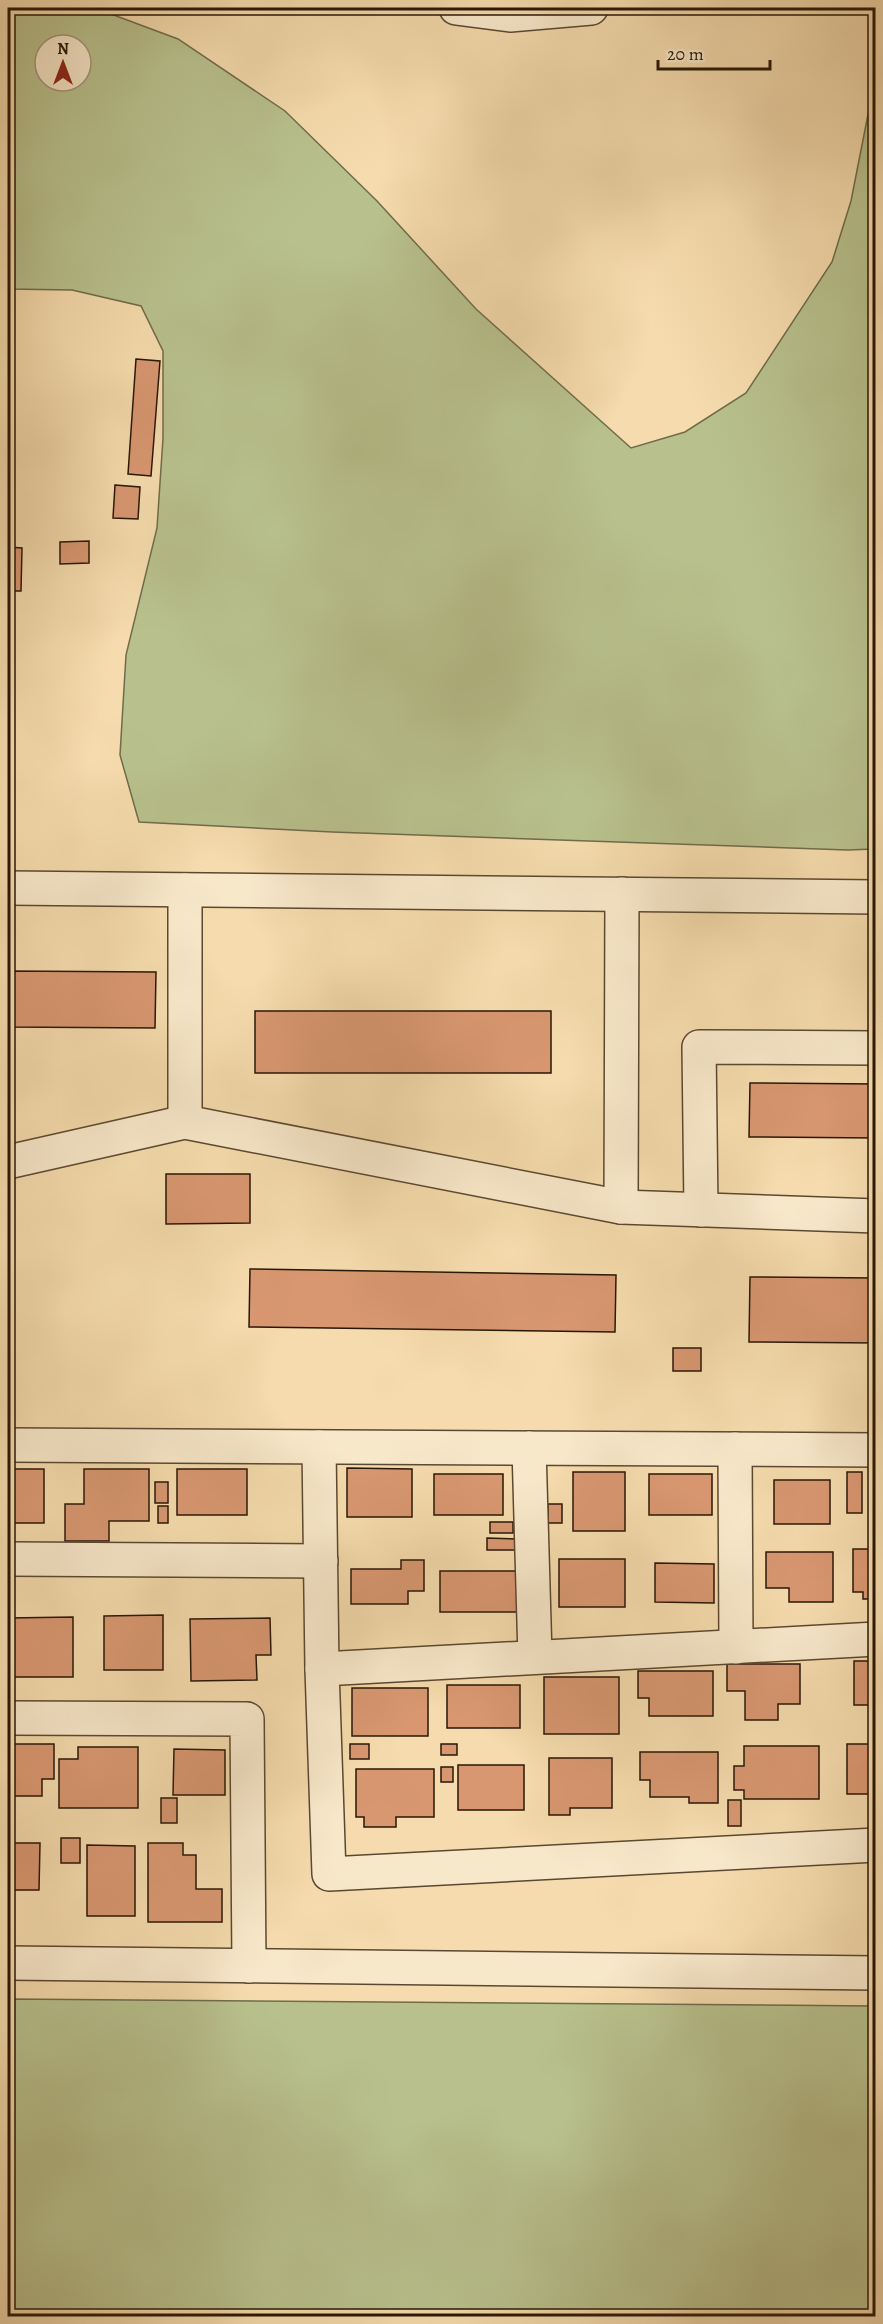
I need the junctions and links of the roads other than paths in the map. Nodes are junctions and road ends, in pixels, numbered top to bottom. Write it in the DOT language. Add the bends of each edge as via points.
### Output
graph roads {
  1 [pos="456,8"];
  2 [pos="591,8"];
  3 [pos="8,888"];
  4 [pos="185,890"];
  5 [pos="622,894"];
  6 [pos="876,897"];
  7 [pos="876,1048"];
  8 [pos="185,1122"];
  9 [pos="8,1162"];
  10 [pos="621,1206"];
  11 [pos="701,1210"];
  12 [pos="876,1216"];
  13 [pos="8,1445"];
  14 [pos="319,1447"];
  15 [pos="529,1448"];
  16 [pos="735,1449"];
  17 [pos="876,1450"];
  18 [pos="8,1558"];
  19 [pos="321,1561"];
  20 [pos="876,1639"];
  21 [pos="736,1647"];
  22 [pos="535,1657"];
  23 [pos="322,1669"];
  24 [pos="8,1718"];
  25 [pos="876,1845"];
  26 [pos="8,1964"];
  27 [pos="249,1966"];
  28 [pos="876,1973"];
  1 -- 2 [label="street" via="510,15"];
  3 -- 4 [label="street"];
  4 -- 5 [label="street"];
  4 -- 8 [label="street"];
  5 -- 6 [label="street"];
  5 -- 10 [label="street"];
  7 -- 11 [label="street" via="699,1047"];
  8 -- 9 [label="street"];
  8 -- 10 [label="street"];
  10 -- 11 [label="street"];
  11 -- 12 [label="street"];
  13 -- 14 [label="street"];
  14 -- 15 [label="street"];
  14 -- 19 [label="street"];
  15 -- 16 [label="street"];
  15 -- 22 [label="street"];
  16 -- 17 [label="street"];
  16 -- 21 [label="street"];
  18 -- 19 [label="street"];
  19 -- 23 [label="street"];
  20 -- 21 [label="street"];
  21 -- 22 [label="street"];
  22 -- 23 [label="street"];
  23 -- 25 [label="street" via="329,1874"];
  24 -- 27 [label="street" via="247,1719"];
  26 -- 27 [label="street"];
  27 -- 28 [label="street"];
}
